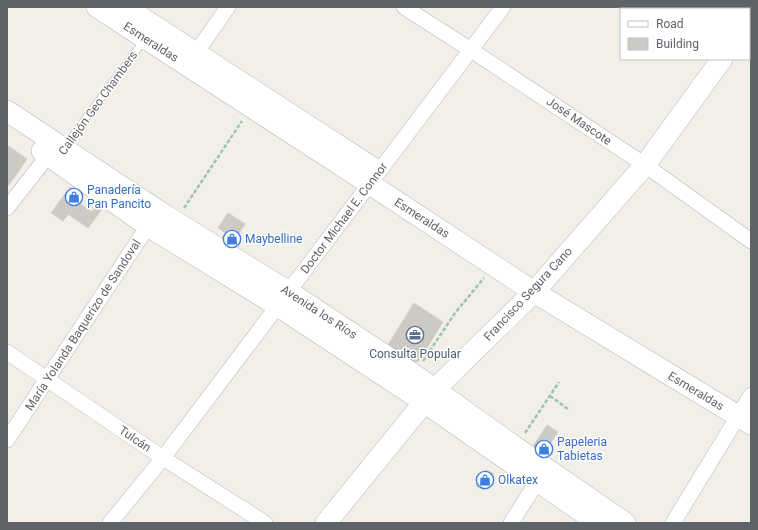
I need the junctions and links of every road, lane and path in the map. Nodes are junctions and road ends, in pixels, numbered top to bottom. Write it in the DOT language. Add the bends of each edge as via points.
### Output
graph roads {
  1 [pos="97,7"];
  2 [pos="125,7"];
  3 [pos="228,7"];
  4 [pos="404,7"];
  5 [pos="503,7"];
  6 [pos="150,32"];
  7 [pos="471,50"];
  8 [pos="191,59"];
  9 [pos="721,60"];
  10 [pos="252,107"];
  11 [pos="7,111"];
  12 [pos="7,128"];
  13 [pos="56,152"];
  14 [pos="645,165"];
  15 [pos="374,178"];
  16 [pos="7,208"];
  17 [pos="160,219"];
  18 [pos="751,241"];
  19 [pos="494,266"];
  20 [pos="539,287"];
  21 [pos="283,299"];
  22 [pos="7,352"];
  23 [pos="413,374"];
  24 [pos="47,379"];
  25 [pos="559,382"];
  26 [pos="430,396"];
  27 [pos="550,396"];
  28 [pos="568,409"];
  29 [pos="747,410"];
  30 [pos="7,440"];
  31 [pos="515,447"];
  32 [pos="163,458"];
  33 [pos="542,475"];
  34 [pos="110,523"];
  35 [pos="265,523"];
  36 [pos="326,523"];
  37 [pos="511,523"];
  38 [pos="598,523"];
  39 [pos="625,523"];
  40 [pos="673,523"];
  1 -- 6 [label="main road, Esmeraldas"];
  2 -- 6 [label="main road, Esmeraldas"];
  3 -- 8 [label="street"];
  4 -- 7 [label="street, José Mascote"];
  5 -- 7 [label="street, Doctor Michael E. Connor"];
  6 -- 8 [label="main road, Esmeraldas"];
  6 -- 13 [label="lane, Callejón Geo Chambers"];
  7 -- 14 [label="street, José Mascote"];
  7 -- 15 [label="street, Doctor Michael E. Connor"];
  8 -- 10 [label="main road, Esmeraldas"];
  8 -- 15 [label="main road, Esmeraldas"];
  9 -- 14 [label="main road, Francisco Segura Cano"];
  10 -- 15 [label="main road, Esmeraldas"];
  10 -- 17 [label="path"];
  11 -- 13 [label="main road, Avenida los Ríos"];
  12 -- 13 [label="main road, Avenida los Ríos"];
  13 -- 16 [label="street"];
  13 -- 17 [label="main road, Avenida los Ríos"];
  14 -- 18 [label="street, José Mascote"];
  14 -- 20 [label="main road, Francisco Segura Cano"];
  15 -- 19 [label="main road, Esmeraldas"];
  15 -- 20 [label="main road, Esmeraldas"];
  15 -- 21 [label="street, Doctor Michael E. Connor"];
  17 -- 21 [label="main road, Avenida los Ríos"];
  17 -- 24 [label="street, María Yolanda Baquerizo de Sandoval"];
  19 -- 20 [label="main road, Esmeraldas"];
  19 -- 23 [label="path" via="455,313"];
  20 -- 26 [label="main road, Francisco Segura Cano"];
  20 -- 29 [label="main road, Esmeraldas"];
  21 -- 23 [label="main road, Avenida los Ríos"];
  21 -- 26 [label="main road, Avenida los Ríos"];
  21 -- 32 [label="street, Doctor Michael E. Connor"];
  22 -- 24 [label="street, Tulcán"];
  23 -- 26 [label="main road, Avenida los Ríos"];
  24 -- 30 [label="street, María Yolanda Baquerizo de Sandoval"];
  24 -- 32 [label="street, Tulcán"];
  25 -- 27 [label="path"];
  26 -- 31 [label="main road, Avenida los Ríos"];
  26 -- 33 [label="main road, Avenida los Ríos"];
  26 -- 36 [label="main road, Francisco Segura Cano"];
  27 -- 28 [label="path"];
  27 -- 31 [label="path"];
  29 -- 40 [label="street"];
  31 -- 33 [label="main road, Avenida los Ríos"];
  32 -- 34 [label="street, Doctor Michael E. Connor"];
  32 -- 35 [label="street, Tulcán"];
  33 -- 37 [label="street"];
  33 -- 38 [label="main road, Avenida los Ríos"];
  33 -- 39 [label="main road, Avenida los Ríos"];
}
